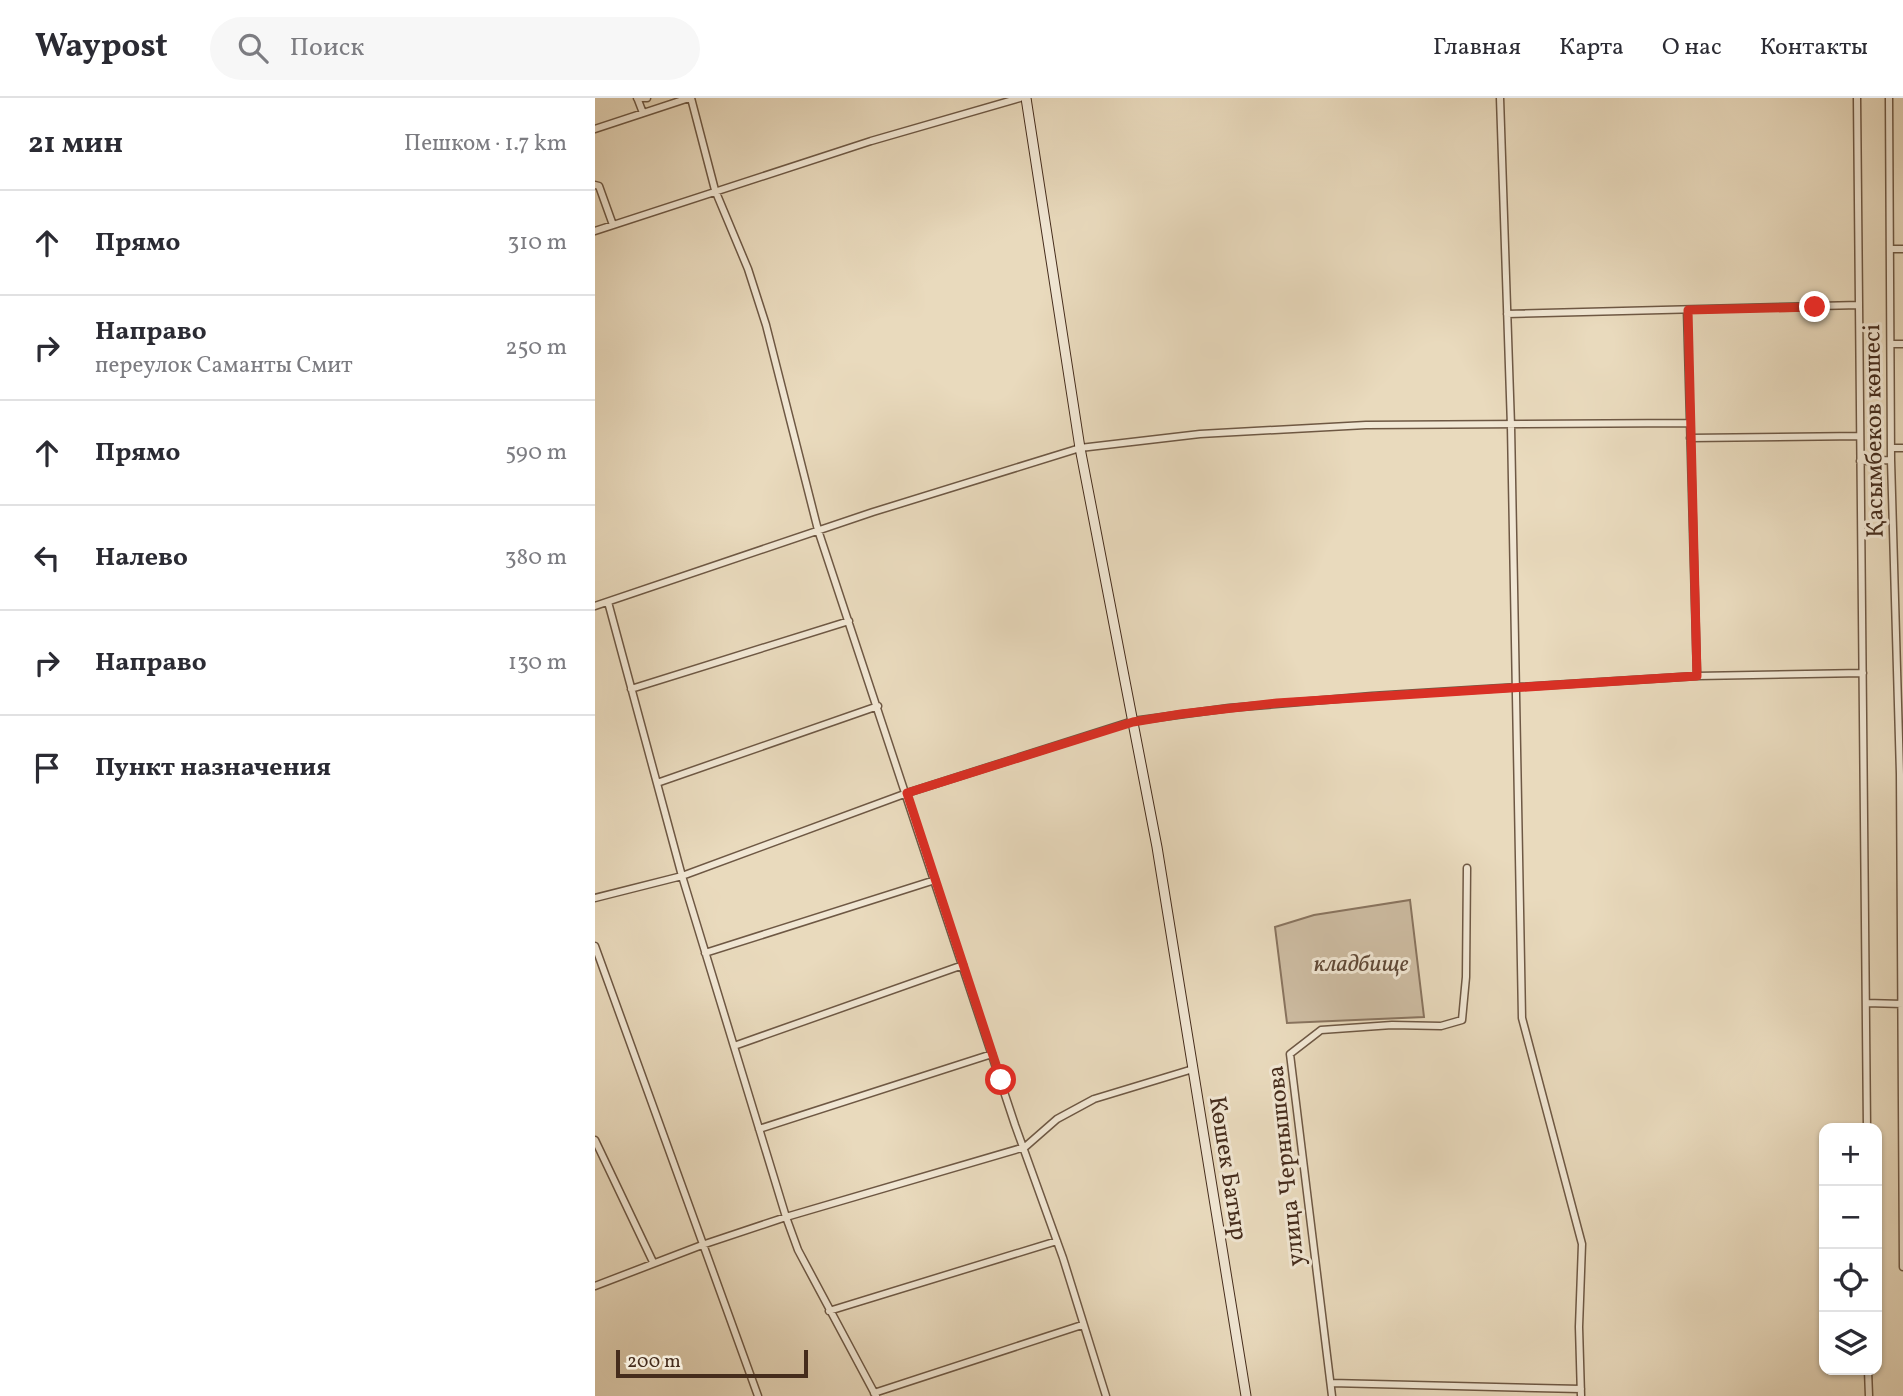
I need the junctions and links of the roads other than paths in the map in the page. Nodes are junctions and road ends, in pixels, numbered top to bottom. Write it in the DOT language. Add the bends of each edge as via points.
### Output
graph roads {
  1 [pos="647,98"];
  2 [pos="690,98"];
  3 [pos="1020,98"];
  4 [pos="1026,98"];
  5 [pos="1500,98"];
  6 [pos="1857,98"];
  7 [pos="1889,98"];
  8 [pos="637,99"];
  9 [pos="643,113"];
  10 [pos="595,129"];
  11 [pos="595,185"];
  12 [pos="715,190"];
  13 [pos="613,225"];
  14 [pos="595,231"];
  15 [pos="1890,249"];
  16 [pos="1903,249"];
  17 [pos="1859,306"];
  18 [pos="1688,310"];
  19 [pos="1507,314"];
  20 [pos="1891,344"];
  21 [pos="1903,344"];
  22 [pos="1689,424"];
  23 [pos="1511,426"];
  24 [pos="1860,436"];
  25 [pos="1690,438"];
  26 [pos="1080,448"];
  27 [pos="1891,448"];
  28 [pos="1903,448"];
  29 [pos="1891,460"];
  30 [pos="1860,461"];
  31 [pos="818,530"];
  32 [pos="608,602"];
  33 [pos="595,606"];
  34 [pos="849,621"];
  35 [pos="1863,673"];
  36 [pos="1697,676"];
  37 [pos="1515,688"];
  38 [pos="631,689"];
  39 [pos="878,706"];
  40 [pos="1133,722"];
  41 [pos="1901,774"];
  42 [pos="657,783"];
  43 [pos="907,793"];
  44 [pos="1467,868"];
  45 [pos="682,876"];
  46 [pos="935,880"];
  47 [pos="595,898"];
  48 [pos="595,946"];
  49 [pos="705,953"];
  50 [pos="963,965"];
  51 [pos="1866,1003"];
  52 [pos="1902,1004"];
  53 [pos="734,1046"];
  54 [pos="992,1054"];
  55 [pos="1193,1069"];
  56 [pos="1867,1123"];
  57 [pos="759,1129"];
  58 [pos="595,1140"];
  59 [pos="1025,1147"];
  60 [pos="1902,1172"];
  61 [pos="786,1217"];
  62 [pos="1057,1241"];
  63 [pos="702,1245"];
  64 [pos="653,1262"];
  65 [pos="1903,1266"];
  66 [pos="595,1286"];
  67 [pos="829,1311"];
  68 [pos="1082,1325"];
  69 [pos="1868,1375"];
  70 [pos="1331,1383"];
  71 [pos="1581,1392"];
  72 [pos="875,1395"];
  73 [pos="758,1396"];
  74 [pos="1105,1396"];
  75 [pos="1246,1396"];
  76 [pos="1332,1396"];
  77 [pos="1869,1396"];
  1 -- 8 [label="street"];
  2 -- 9 [label="street"];
  2 -- 12 [label="street"];
  3 -- 12 [label="street"];
  4 -- 26 [label="street, Көшек Батыр"];
  5 -- 19 [label="street"];
  6 -- 17 [label="street"];
  7 -- 15 [label="street, Қасымбеков көшесі"];
  8 -- 9 [label="street"];
  9 -- 10 [label="street"];
  11 -- 13 [label="street"];
  12 -- 13 [label="street"];
  12 -- 31 [label="street" via="766,326"];
  13 -- 14 [label="street"];
  15 -- 16 [label="street"];
  15 -- 20 [label="street, Қасымбеков көшесі"];
  17 -- 18 [label="street"];
  17 -- 24 [label="street"];
  18 -- 19 [label="street"];
  18 -- 22 [label="street"];
  19 -- 23 [label="street"];
  20 -- 21 [label="street"];
  20 -- 27 [label="street, Қасымбеков көшесі"];
  22 -- 23 [label="street"];
  22 -- 25 [label="street"];
  23 -- 26 [label="street" via="1355,426 1200,434"];
  23 -- 37 [label="street"];
  24 -- 25 [label="street"];
  24 -- 30 [label="street"];
  25 -- 36 [label="street"];
  26 -- 31 [label="street"];
  26 -- 40 [label="street, Көшек Батыр"];
  27 -- 28 [label="street"];
  27 -- 29 [label="street, Қасымбеков көшесі"];
  29 -- 30 [label="street"];
  29 -- 41 [label="street, Қасымбеков көшесі"];
  30 -- 35 [label="street"];
  31 -- 32 [label="street"];
  31 -- 34 [label="street"];
  32 -- 33 [label="street"];
  32 -- 38 [label="street"];
  34 -- 38 [label="street"];
  34 -- 39 [label="street"];
  35 -- 36 [label="street"];
  35 -- 51 [label="street"];
  36 -- 37 [label="street"];
  37 -- 40 [label="street" via="1277,703"];
  37 -- 71 [label="street" via="1523,1018 1582,1244"];
  38 -- 42 [label="street"];
  39 -- 42 [label="street"];
  39 -- 43 [label="street"];
  40 -- 43 [label="street"];
  40 -- 55 [label="street, Көшек Батыр"];
  41 -- 52 [label="street, Қасымбеков көшесі"];
  42 -- 45 [label="street"];
  43 -- 45 [label="street"];
  43 -- 46 [label="street"];
  44 -- 70 [label="street, улица Чернышова" via="1462,1020 1441,1026 1321,1030 1290,1054"];
  45 -- 47 [label="street"];
  45 -- 49 [label="street"];
  46 -- 49 [label="street"];
  46 -- 50 [label="street"];
  48 -- 63 [label="street"];
  49 -- 53 [label="street"];
  50 -- 53 [label="street"];
  50 -- 54 [label="street"];
  51 -- 52 [label="street"];
  51 -- 56 [label="street"];
  52 -- 60 [label="street, Қасымбеков көшесі"];
  53 -- 57 [label="street"];
  54 -- 57 [label="street"];
  54 -- 59 [label="street"];
  55 -- 59 [label="street" via="1094,1099 1057,1119"];
  55 -- 75 [label="street, Көшек Батыр"];
  57 -- 61 [label="street"];
  58 -- 64 [label="street"];
  59 -- 61 [label="street"];
  59 -- 62 [label="street"];
  60 -- 65 [label="street, Қасымбеков көшесі"];
  61 -- 63 [label="street"];
  61 -- 67 [label="street"];
  62 -- 67 [label="street"];
  62 -- 68 [label="street"];
  63 -- 64 [label="street"];
  63 -- 73 [label="street"];
  64 -- 66 [label="street"];
  67 -- 72 [label="street"];
  68 -- 72 [label="street"];
  68 -- 74 [label="street"];
  69 -- 77 [label="street"];
  70 -- 71 [label="street"];
  70 -- 76 [label="street, улица Чернышова"];
}
